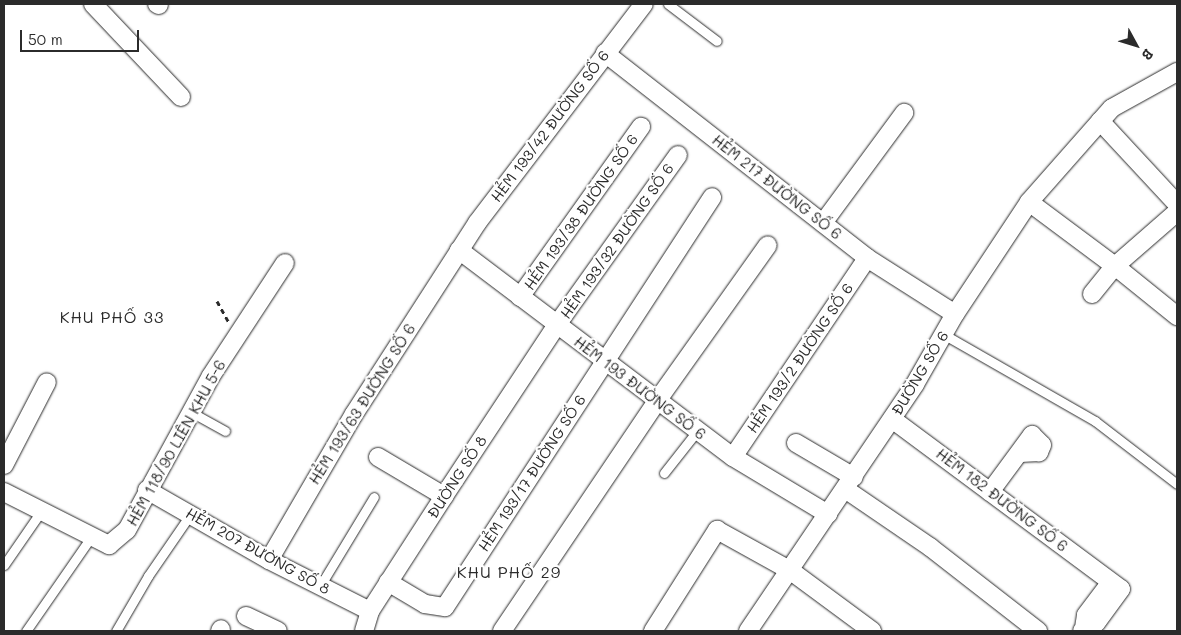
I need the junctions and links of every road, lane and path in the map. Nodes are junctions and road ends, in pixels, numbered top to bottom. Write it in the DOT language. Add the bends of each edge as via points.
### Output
graph roads {
  1 [pos="93,4"];
  2 [pos="644,4"];
  3 [pos="668,4"];
  4 [pos="717,41"];
  5 [pos="604,53"];
  6 [pos="1177,72"];
  7 [pos="181,97"];
  8 [pos="904,113"];
  9 [pos="1100,121"];
  10 [pos="641,127"];
  11 [pos="678,155"];
  12 [pos="712,197"];
  13 [pos="1029,202"];
  14 [pos="1177,204"];
  15 [pos="1177,212"];
  16 [pos="823,223"];
  17 [pos="768,245"];
  18 [pos="460,250"];
  19 [pos="867,258"];
  20 [pos="286,263"];
  21 [pos="1114,266"];
  22 [pos="1092,294"];
  23 [pos="520,297"];
  24 [pos="955,314"];
  25 [pos="1177,316"];
  26 [pos="556,326"];
  27 [pos="944,334"];
  28 [pos="605,361"];
  29 [pos="47,382"];
  30 [pos="657,401"];
  31 [pos="191,412"];
  32 [pos="892,419"];
  33 [pos="225,431"];
  34 [pos="697,431"];
  35 [pos="796,443"];
  36 [pos="1020,453"];
  37 [pos="378,458"];
  38 [pos="733,458"];
  39 [pos="4,465"];
  40 [pos="664,473"];
  41 [pos="849,483"];
  42 [pos="1177,484"];
  43 [pos="147,490"];
  44 [pos="4,492"];
  45 [pos="990,492"];
  46 [pos="444,496"];
  47 [pos="374,497"];
  48 [pos="42,510"];
  49 [pos="828,514"];
  50 [pos="190,515"];
  51 [pos="91,537"];
  52 [pos="269,560"];
  53 [pos="4,565"];
  54 [pos="791,571"];
  55 [pos="388,582"];
  56 [pos="320,586"];
  57 [pos="370,611"];
  58 [pos="246,616"];
  59 [pos="1083,630"];
  60 [pos="26,631"];
  61 [pos="116,631"];
  62 [pos="278,631"];
  63 [pos="364,631"];
  64 [pos="502,631"];
  65 [pos="652,631"];
  66 [pos="748,631"];
  67 [pos="872,631"];
  68 [pos="1038,631"];
  1 -- 7 [label="street"];
  2 -- 5 [label="street, HẺM 193/42 ĐƯỜNG SỐ 6"];
  3 -- 4 [label="lane"];
  5 -- 16 [label="street, HẺM 217 ĐƯỜNG SỐ 6"];
  5 -- 18 [label="street, HẺM 193/42 ĐƯỜNG SỐ 6"];
  6 -- 9 [label="street, ĐƯỜNG SỐ 6" via="1112,108"];
  8 -- 16 [label="street"];
  9 -- 13 [label="street, ĐƯỜNG SỐ 6"];
  9 -- 14 [label="street"];
  10 -- 23 [label="street, HẺM 193/38 ĐƯỜNG SỐ 6"];
  11 -- 26 [label="street, HẺM 193/32 ĐƯỜNG SỐ 6"];
  12 -- 28 [label="street"];
  13 -- 21 [label="street"];
  13 -- 24 [label="street, ĐƯỜNG SỐ 6"];
  15 -- 21 [label="street"];
  16 -- 19 [label="street, HẺM 217 ĐƯỜNG SỐ 6"];
  17 -- 30 [label="street"];
  18 -- 23 [label="street, HẺM 193 ĐƯỜNG SỐ 6"];
  18 -- 52 [label="street, HẺM 193/63 ĐƯỜNG SỐ 6" via="354,414"];
  19 -- 24 [label="street, HẺM 217 ĐƯỜNG SỐ 6"];
  19 -- 38 [label="street, HẺM 193/2 ĐƯỜNG SỐ 6"];
  20 -- 31 [label="street, HẺM 118/90 LIÊN KHU 5-6"];
  21 -- 22 [label="street"];
  21 -- 25 [label="street"];
  23 -- 26 [label="street, HẺM 193 ĐƯỜNG SỐ 6"];
  24 -- 27 [label="street, ĐƯỜNG SỐ 6"];
  26 -- 28 [label="street, HẺM 193 ĐƯỜNG SỐ 6"];
  26 -- 46 [label="street, ĐƯỜNG SỐ 8"];
  27 -- 32 [label="street, ĐƯỜNG SỐ 6"];
  27 -- 42 [label="lane" via="1095,421"];
  28 -- 30 [label="street, HẺM 193 ĐƯỜNG SỐ 6"];
  28 -- 55 [label="street, HẺM 193/17 ĐƯỜNG SỐ 6" via="445,607 426,604"];
  29 -- 39 [label="street"];
  30 -- 34 [label="street, HẺM 193 ĐƯỜNG SỐ 6"];
  30 -- 64 [label="street"];
  31 -- 33 [label="lane"];
  31 -- 43 [label="street, HẺM 118/90 LIÊN KHU 5-6"];
  32 -- 41 [label="street, ĐƯỜNG SỐ 6"];
  32 -- 45 [label="street, HẺM 182 ĐƯỜNG SỐ 6"];
  34 -- 38 [label="street, HẺM 193 ĐƯỜNG SỐ 6"];
  34 -- 40 [label="lane"];
  35 -- 41 [label="street"];
  36 -- 45 [label="street"];
  37 -- 46 [label="street"];
  38 -- 49 [label="street, HẺM 193 ĐƯỜNG SỐ 6"];
  41 -- 49 [label="street, ĐƯỜNG SỐ 6"];
  41 -- 68 [label="street"];
  43 -- 50 [label="street, HẺM 207 ĐƯỜNG SỐ 8"];
  43 -- 51 [label="street, HẺM 118/90 LIÊN KHU 5-6" via="127,530 109,545"];
  44 -- 48 [label="street, HẺM 118/90 LIÊN KHU 5-6"];
  45 -- 59 [label="street, HẺM 182 ĐƯỜNG SỐ 6" via="1111,582 1086,616"];
  46 -- 55 [label="street, ĐƯỜNG SỐ 8"];
  47 -- 56 [label="lane"];
  48 -- 51 [label="street, HẺM 118/90 LIÊN KHU 5-6"];
  48 -- 53 [label="lane"];
  49 -- 54 [label="street, ĐƯỜNG SỐ 6"];
  50 -- 52 [label="street, HẺM 207 ĐƯỜNG SỐ 8"];
  50 -- 61 [label="lane" via="148,576"];
  51 -- 60 [label="lane"];
  52 -- 56 [label="street, HẺM 207 ĐƯỜNG SỐ 8"];
  54 -- 65 [label="street" via="718,530"];
  54 -- 66 [label="street, ĐƯỜNG SỐ 6"];
  54 -- 67 [label="street"];
  55 -- 57 [label="street, ĐƯỜNG SỐ 8"];
  56 -- 57 [label="street, HẺM 207 ĐƯỜNG SỐ 8"];
  57 -- 63 [label="street, ĐƯỜNG SỐ 8"];
  58 -- 62 [label="street"];
}
